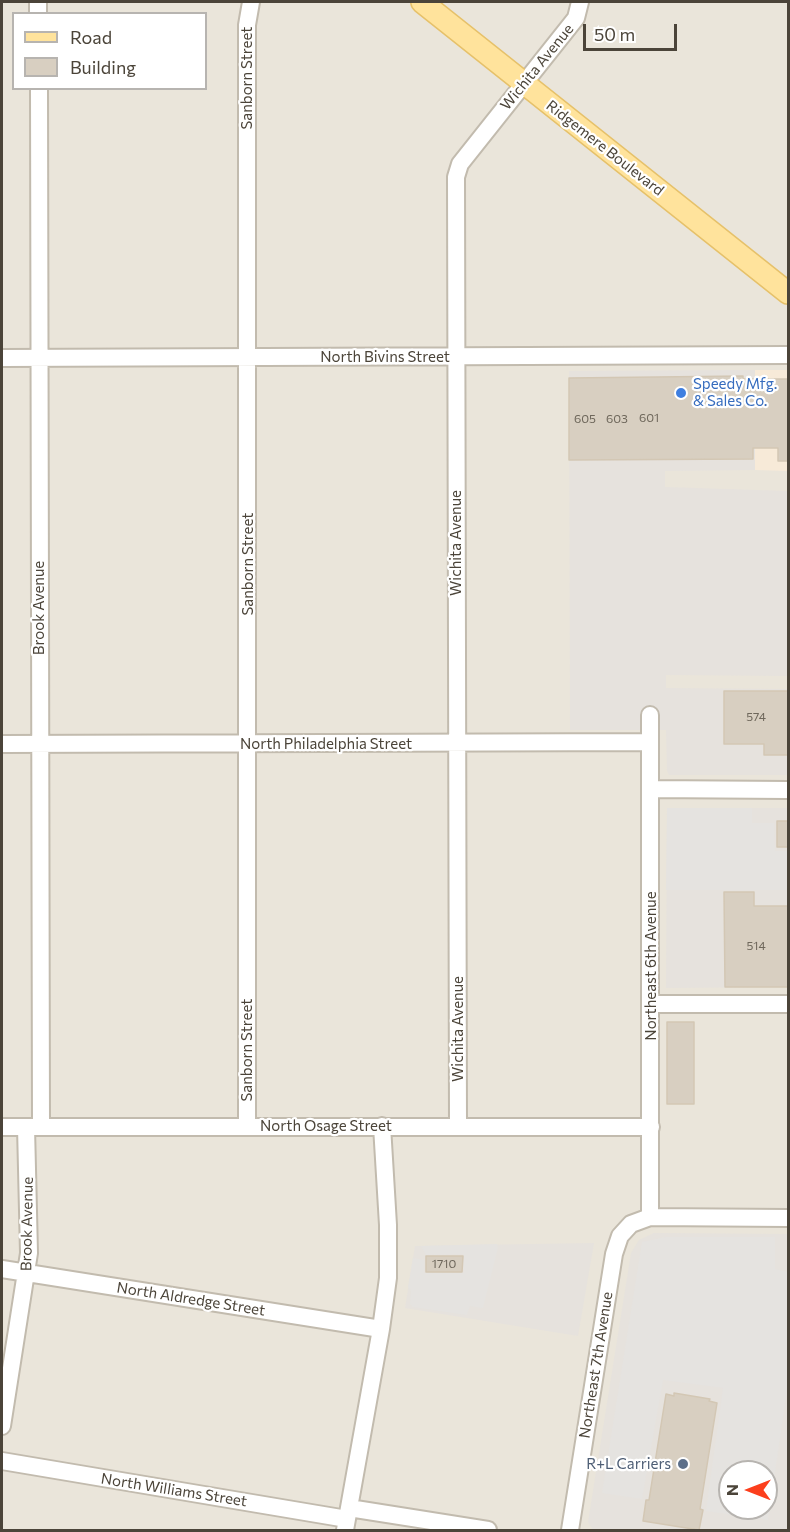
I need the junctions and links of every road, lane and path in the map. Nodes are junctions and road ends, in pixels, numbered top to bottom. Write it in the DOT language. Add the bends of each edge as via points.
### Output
graph roads {
  1 [pos="251,2"];
  2 [pos="422,2"];
  3 [pos="580,2"];
  4 [pos="524,84"];
  5 [pos="39,90"];
  6 [pos="789,293"];
  7 [pos="789,345"];
  8 [pos="769,355"];
  9 [pos="789,355"];
  10 [pos="248,357"];
  11 [pos="457,357"];
  12 [pos="2,358"];
  13 [pos="39,358"];
  14 [pos="650,715"];
  15 [pos="650,742"];
  16 [pos="2,744"];
  17 [pos="40,744"];
  18 [pos="248,744"];
  19 [pos="456,744"];
  20 [pos="650,789"];
  21 [pos="789,790"];
  22 [pos="652,1004"];
  23 [pos="789,1004"];
  24 [pos="247,1126"];
  25 [pos="382,1126"];
  26 [pos="458,1126"];
  27 [pos="2,1127"];
  28 [pos="34,1127"];
  29 [pos="651,1127"];
  30 [pos="650,1217"];
  31 [pos="789,1218"];
  32 [pos="2,1269"];
  33 [pos="27,1272"];
  34 [pos="381,1329"];
  35 [pos="2,1426"];
  36 [pos="2,1461"];
  37 [pos="347,1519"];
  38 [pos="488,1530"];
  39 [pos="570,1530"];
  1 -- 10 [label="street, Sanborn Street" via="247,25"];
  2 -- 4 [label="main road, Ridgemere Boulevard"];
  3 -- 4 [label="street, Wichita Avenue" via="576,18"];
  4 -- 6 [label="main road, Ridgemere Boulevard"];
  4 -- 11 [label="street, Wichita Avenue" via="457,170"];
  5 -- 13 [label="street, Brook Avenue"];
  7 -- 8 [label="street, North Bivins Street"];
  8 -- 9 [label="street, North Bivins Street"];
  8 -- 11 [label="street, North Bivins Street"];
  10 -- 11 [label="street, North Bivins Street"];
  10 -- 13 [label="street, North Bivins Street"];
  10 -- 18 [label="street, Sanborn Street"];
  11 -- 19 [label="street, Wichita Avenue"];
  12 -- 13 [label="street, North Bivins Street"];
  13 -- 17 [label="street, Brook Avenue"];
  14 -- 15 [label="street, Northeast 6th Avenue"];
  15 -- 19 [label="street, North Philadelphia Street"];
  15 -- 20 [label="street, Northeast 6th Avenue"];
  16 -- 17 [label="street, North Philadelphia Street"];
  17 -- 18 [label="street, North Philadelphia Street"];
  17 -- 28 [label="street, Brook Avenue"];
  18 -- 19 [label="street, North Philadelphia Street"];
  18 -- 24 [label="street, Sanborn Street"];
  19 -- 26 [label="street, Wichita Avenue"];
  20 -- 21 [label="street"];
  20 -- 22 [label="street, Northeast 6th Avenue"];
  22 -- 23 [label="street"];
  22 -- 29 [label="street, Northeast 6th Avenue"];
  24 -- 25 [label="street, North Osage Street"];
  24 -- 28 [label="street, North Osage Street"];
  25 -- 26 [label="street, North Osage Street"];
  25 -- 34 [label="street" via="388,1257"];
  26 -- 29 [label="street, North Osage Street"];
  27 -- 28 [label="street, North Osage Street"];
  28 -- 33 [label="street, Brook Avenue"];
  29 -- 30 [label="street, Northeast 6th Avenue"];
  30 -- 31 [label="street"];
  30 -- 39 [label="street, Northeast 7th Avenue" via="624,1230 614,1254"];
  32 -- 33 [label="street, North Aldredge Street"];
  33 -- 34 [label="street, North Aldredge Street"];
  33 -- 35 [label="street, Brook Avenue"];
  34 -- 37 [label="street"];
  36 -- 37 [label="street, North Williams Street"];
  37 -- 38 [label="street, North Williams Street"];
}
